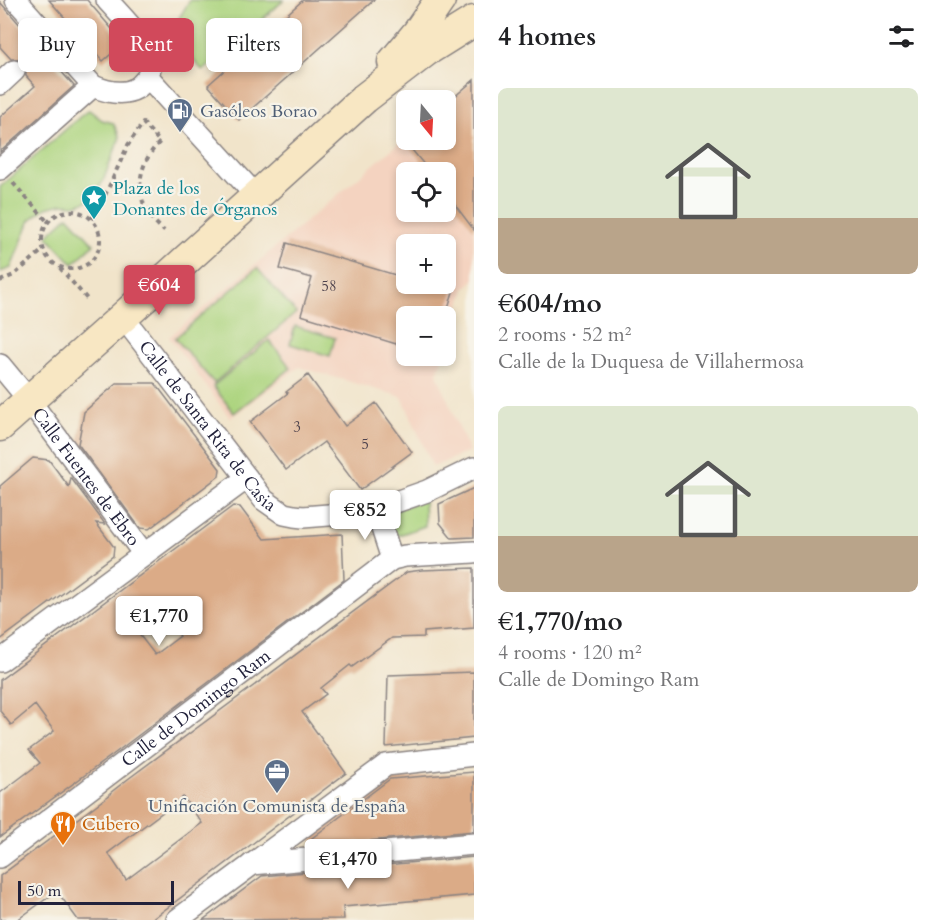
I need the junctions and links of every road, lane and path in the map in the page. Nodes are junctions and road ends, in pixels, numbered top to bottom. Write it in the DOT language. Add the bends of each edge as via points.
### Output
graph roads {
  1 [pos="16,0"];
  2 [pos="107,0"];
  3 [pos="440,0"];
  4 [pos="474,21"];
  5 [pos="148,77"];
  6 [pos="93,86"];
  7 [pos="365,98"];
  8 [pos="4,174"];
  9 [pos="257,196"];
  10 [pos="92,219"];
  11 [pos="48,222"];
  12 [pos="164,231"];
  13 [pos="43,250"];
  14 [pos="59,267"];
  15 [pos="0,281"];
  16 [pos="87,299"];
  17 [pos="123,317"];
  18 [pos="0,365"];
  19 [pos="29,399"];
  20 [pos="0,426"];
  21 [pos="474,468"];
  22 [pos="247,478"];
  23 [pos="376,510"];
  24 [pos="474,552"];
  25 [pos="144,554"];
  26 [pos="392,560"];
  27 [pos="0,661"];
  28 [pos="474,755"];
  29 [pos="474,844"];
  30 [pos="0,856"];
  31 [pos="251,864"];
  32 [pos="177,920"];
  1 -- 6 [label="street"];
  2 -- 5 [label="street" via="142,40 151,62"];
  3 -- 7 [label="main road"];
  4 -- 7 [label="main road" via="426,51"];
  5 -- 6 [label="street" via="136,88 116,93"];
  5 -- 9 [label="street"];
  6 -- 8 [label="street"];
  7 -- 9 [label="main road"];
  8 -- 11 [label="path"];
  9 -- 17 [label="main road"];
  10 -- 11 [label="path" via="69,211"];
  10 -- 12 [label="path" via="143,123 160,142 143,165 142,199"];
  10 -- 14 [label="path" via="100,235 98,253 76,269"];
  11 -- 13 [label="path" via="42,236"];
  13 -- 14 [label="path"];
  13 -- 15 [label="path" via="14,275"];
  14 -- 16 [label="path"];
  17 -- 19 [label="main road"];
  17 -- 22 [label="street, Calle de Santa Rita de Casia"];
  18 -- 19 [label="street, Calle Fuentes de Ebro"];
  19 -- 20 [label="main road"];
  19 -- 25 [label="street, Calle Fuentes de Ebro"];
  21 -- 23 [label="street, Calle de Santa Rita de Casia"];
  22 -- 23 [label="street, Calle de Santa Rita de Casia" via="264,500 284,514 303,517"];
  22 -- 25 [label="street"];
  23 -- 26 [label="street"];
  24 -- 26 [label="street, Calle de Domingo Ram"];
  25 -- 27 [label="street"];
  26 -- 30 [label="street, Calle de Domingo Ram"];
  28 -- 31 [label="street" via="386,765"];
  29 -- 31 [label="street"];
  31 -- 32 [label="street"];
}
